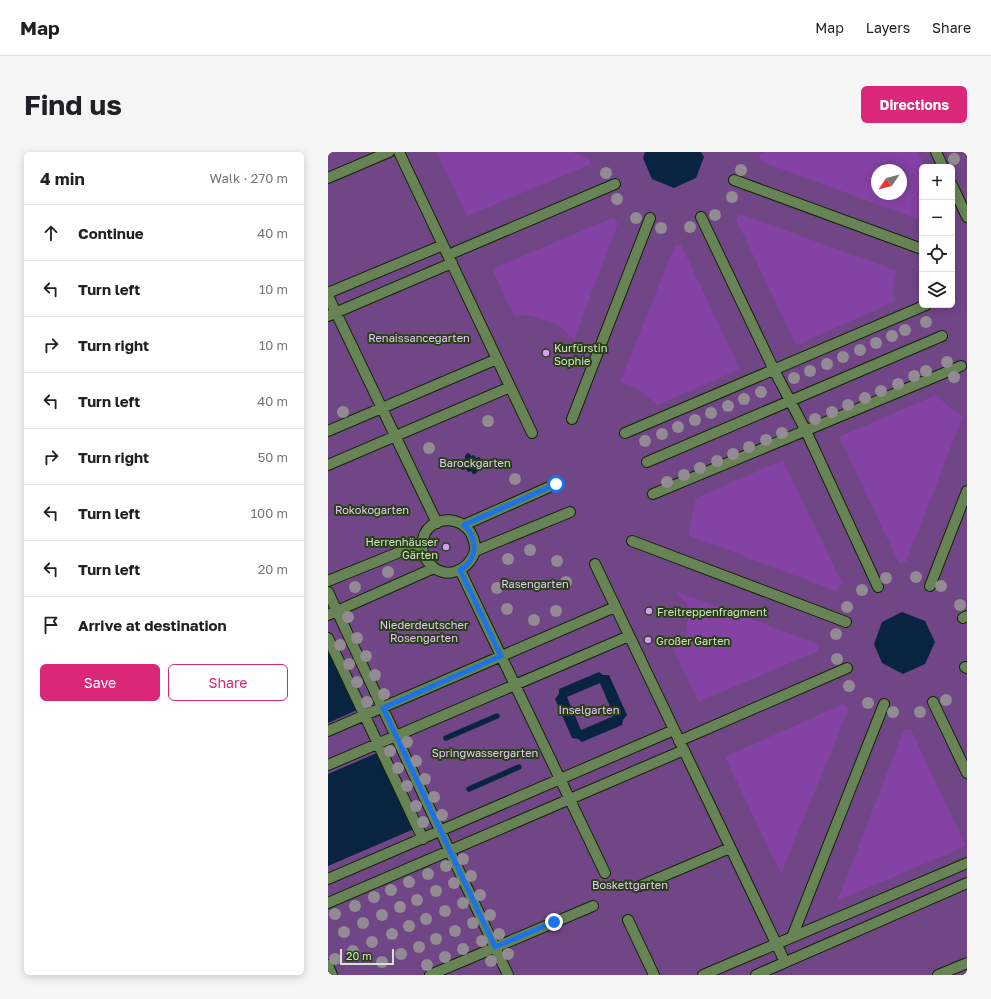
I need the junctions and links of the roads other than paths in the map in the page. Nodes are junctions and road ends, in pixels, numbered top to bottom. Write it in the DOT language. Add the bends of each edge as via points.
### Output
graph roads {
  1 [pos="388,152"];
  2 [pos="399,152"];
  3 [pos="936,152"];
  4 [pos="942,164"];
  5 [pos="328,178"];
  6 [pos="734,180"];
  7 [pos="615,184"];
  8 [pos="955,191"];
  9 [pos="701,217"];
  10 [pos="967,217"];
  11 [pos="650,218"];
  12 [pos="443,245"];
  13 [pos="919,248"];
  14 [pos="450,259"];
  15 [pos="328,295"];
  16 [pos="919,308"];
  17 [pos="332,314"];
  18 [pos="942,336"];
  19 [pos="497,360"];
  20 [pos="962,366"];
  21 [pos="774,370"];
  22 [pos="510,387"];
  23 [pos="790,401"];
  24 [pos="382,408"];
  25 [pos="572,419"];
  26 [pos="328,431"];
  27 [pos="806,431"];
  28 [pos="532,433"];
  29 [pos="625,434"];
  30 [pos="395,436"];
  31 [pos="647,462"];
  32 [pos="328,465"];
  33 [pos="556,484"];
  34 [pos="967,491"];
  35 [pos="653,494"];
  36 [pos="570,512"];
  37 [pos="437,523"];
  38 [pos="464,525"];
  39 [pos="632,541"];
  40 [pos="422,543"];
  41 [pos="475,551"];
  42 [pos="595,564"];
  43 [pos="434,568"];
  44 [pos="460,570"];
  45 [pos="328,581"];
  46 [pos="930,586"];
  47 [pos="878,587"];
  48 [pos="328,592"];
  49 [pos="615,607"];
  50 [pos="332,613"];
  51 [pos="846,622"];
  52 [pos="629,636"];
  53 [pos="328,638"];
  54 [pos="501,656"];
  55 [pos="846,668"];
  56 [pos="515,685"];
  57 [pos="933,702"];
  58 [pos="884,704"];
  59 [pos="383,708"];
  60 [pos="364,715"];
  61 [pos="674,730"];
  62 [pos="328,731"];
  63 [pos="396,736"];
  64 [pos="679,741"];
  65 [pos="378,744"];
  66 [pos="684,750"];
  67 [pos="328,765"];
  68 [pos="967,774"];
  69 [pos="560,779"];
  70 [pos="570,799"];
  71 [pos="441,831"];
  72 [pos="423,839"];
  73 [pos="730,848"];
  74 [pos="450,851"];
  75 [pos="967,863"];
  76 [pos="605,873"];
  77 [pos="328,879"];
  78 [pos="967,883"];
  79 [pos="640,886"];
  80 [pos="328,903"];
  81 [pos="593,906"];
  82 [pos="628,920"];
  83 [pos="792,937"];
  84 [pos="776,944"];
  85 [pos="495,947"];
  86 [pos="785,962"];
  87 [pos="967,963"];
  88 [pos="328,966"];
  89 [pos="332,975"];
  90 [pos="430,975"];
  91 [pos="508,975"];
  92 [pos="654,975"];
  93 [pos="703,975"];
  94 [pos="756,975"];
  95 [pos="938,975"];
  1 -- 5 [label="street"];
  2 -- 12 [label="street"];
  3 -- 4 [label="street"];
  6 -- 13 [label="street"];
  7 -- 14 [label="street"];
  8 -- 10 [label="street"];
  9 -- 21 [label="street"];
  11 -- 25 [label="street"];
  12 -- 14 [label="street"];
  12 -- 15 [label="street"];
  14 -- 17 [label="street"];
  14 -- 19 [label="street"];
  15 -- 17 [label="street"];
  16 -- 21 [label="street"];
  17 -- 24 [label="street"];
  18 -- 23 [label="street"];
  19 -- 22 [label="street"];
  19 -- 24 [label="street"];
  20 -- 27 [label="street"];
  21 -- 23 [label="street"];
  21 -- 29 [label="street"];
  22 -- 28 [label="street"];
  22 -- 30 [label="street"];
  23 -- 27 [label="street"];
  23 -- 31 [label="street"];
  24 -- 26 [label="street"];
  24 -- 30 [label="street"];
  27 -- 35 [label="street"];
  27 -- 47 [label="street"];
  30 -- 32 [label="street"];
  30 -- 37 [label="street"];
  33 -- 38 [label="street"];
  34 -- 46 [label="street"];
  36 -- 41 [label="street"];
  37 -- 38 [label="street" via="452,520"];
  37 -- 40 [label="street" via="428,530"];
  38 -- 41 [label="street" via="472,535"];
  39 -- 51 [label="street"];
  40 -- 43 [label="street" via="426,559"];
  40 -- 45 [label="street"];
  41 -- 44 [label="street" via="470,562"];
  42 -- 49 [label="street"];
  43 -- 44 [label="street" via="445,572"];
  43 -- 50 [label="street"];
  44 -- 54 [label="street"];
  48 -- 50 [label="street"];
  49 -- 52 [label="street"];
  49 -- 54 [label="street"];
  50 -- 59 [label="street"];
  52 -- 56 [label="street"];
  52 -- 61 [label="street"];
  53 -- 60 [label="street"];
  54 -- 56 [label="street"];
  54 -- 59 [label="street"];
  55 -- 64 [label="street"];
  56 -- 63 [label="street"];
  56 -- 69 [label="street"];
  57 -- 68 [label="street"];
  58 -- 83 [label="street"];
  59 -- 60 [label="street"];
  59 -- 63 [label="street"];
  60 -- 62 [label="street"];
  60 -- 65 [label="street"];
  61 -- 64 [label="street"];
  61 -- 69 [label="street"];
  63 -- 65 [label="street"];
  63 -- 71 [label="street"];
  64 -- 66 [label="street"];
  65 -- 67 [label="street"];
  65 -- 72 [label="street"];
  66 -- 70 [label="street"];
  66 -- 73 [label="street"];
  69 -- 70 [label="street"];
  69 -- 71 [label="street"];
  70 -- 74 [label="street"];
  70 -- 76 [label="street"];
  71 -- 72 [label="street"];
  71 -- 74 [label="street"];
  72 -- 77 [label="street"];
  73 -- 79 [label="street"];
  73 -- 84 [label="street"];
  74 -- 80 [label="street"];
  74 -- 85 [label="street"];
  75 -- 83 [label="street"];
  78 -- 86 [label="street"];
  81 -- 85 [label="street"];
  82 -- 92 [label="street"];
  83 -- 84 [label="street"];
  84 -- 86 [label="street"];
  84 -- 93 [label="street"];
  85 -- 90 [label="street"];
  85 -- 91 [label="street"];
  86 -- 94 [label="street"];
  87 -- 95 [label="street"];
  88 -- 89 [label="street"];
}
